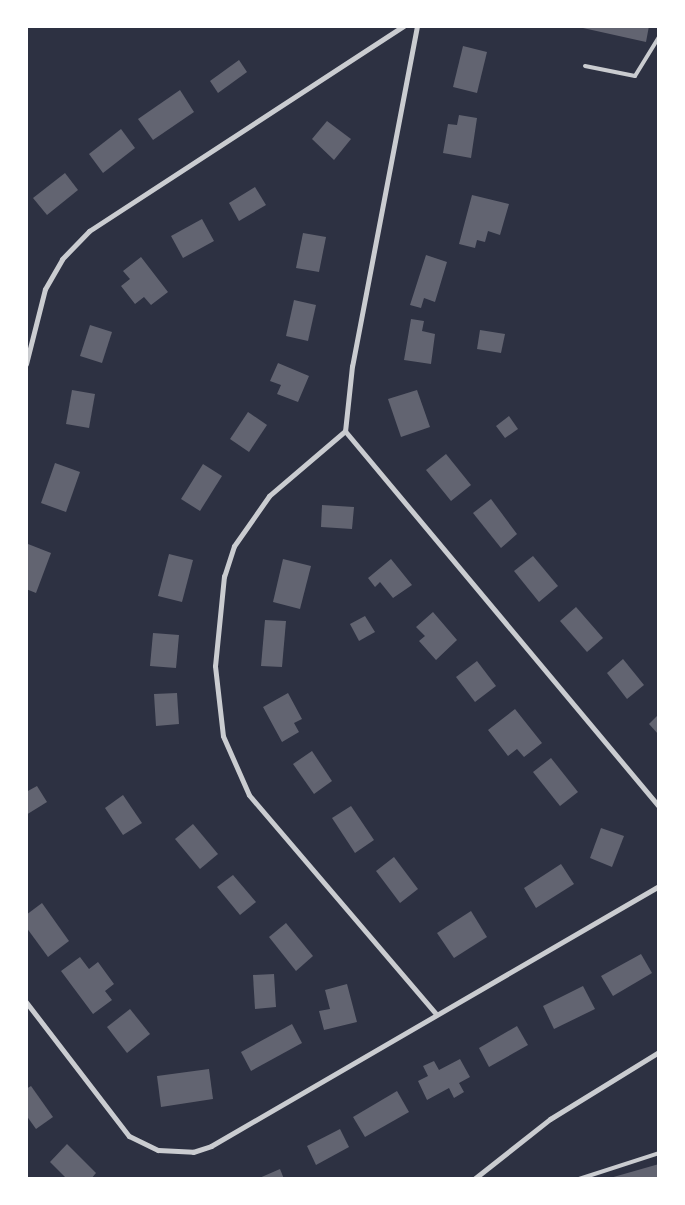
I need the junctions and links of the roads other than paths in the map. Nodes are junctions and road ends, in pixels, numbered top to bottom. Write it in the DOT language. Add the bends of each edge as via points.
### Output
graph roads {
  1 [pos="404,26"];
  2 [pos="417,26"];
  3 [pos="659,37"];
  4 [pos="585,66"];
  5 [pos="26,364"];
  6 [pos="345,431"];
  7 [pos="659,806"];
  8 [pos="659,886"];
  9 [pos="26,1002"];
  10 [pos="435,1013"];
  11 [pos="659,1052"];
  12 [pos="659,1153"];
  13 [pos="474,1179"];
  14 [pos="580,1179"];
  1 -- 5 [label="street" via="89,231 62,259 45,289"];
  2 -- 6 [label="street" via="352,366"];
  3 -- 4 [label="lane" via="635,76"];
  6 -- 7 [label="street"];
  6 -- 10 [label="street" via="268,496 234,546 216,623 218,712 228,756 249,795"];
  8 -- 10 [label="street"];
  9 -- 10 [label="street" via="118,1125 143,1145 176,1153 211,1146"];
  11 -- 13 [label="street" via="550,1119"];
  12 -- 14 [label="lane"];
}
